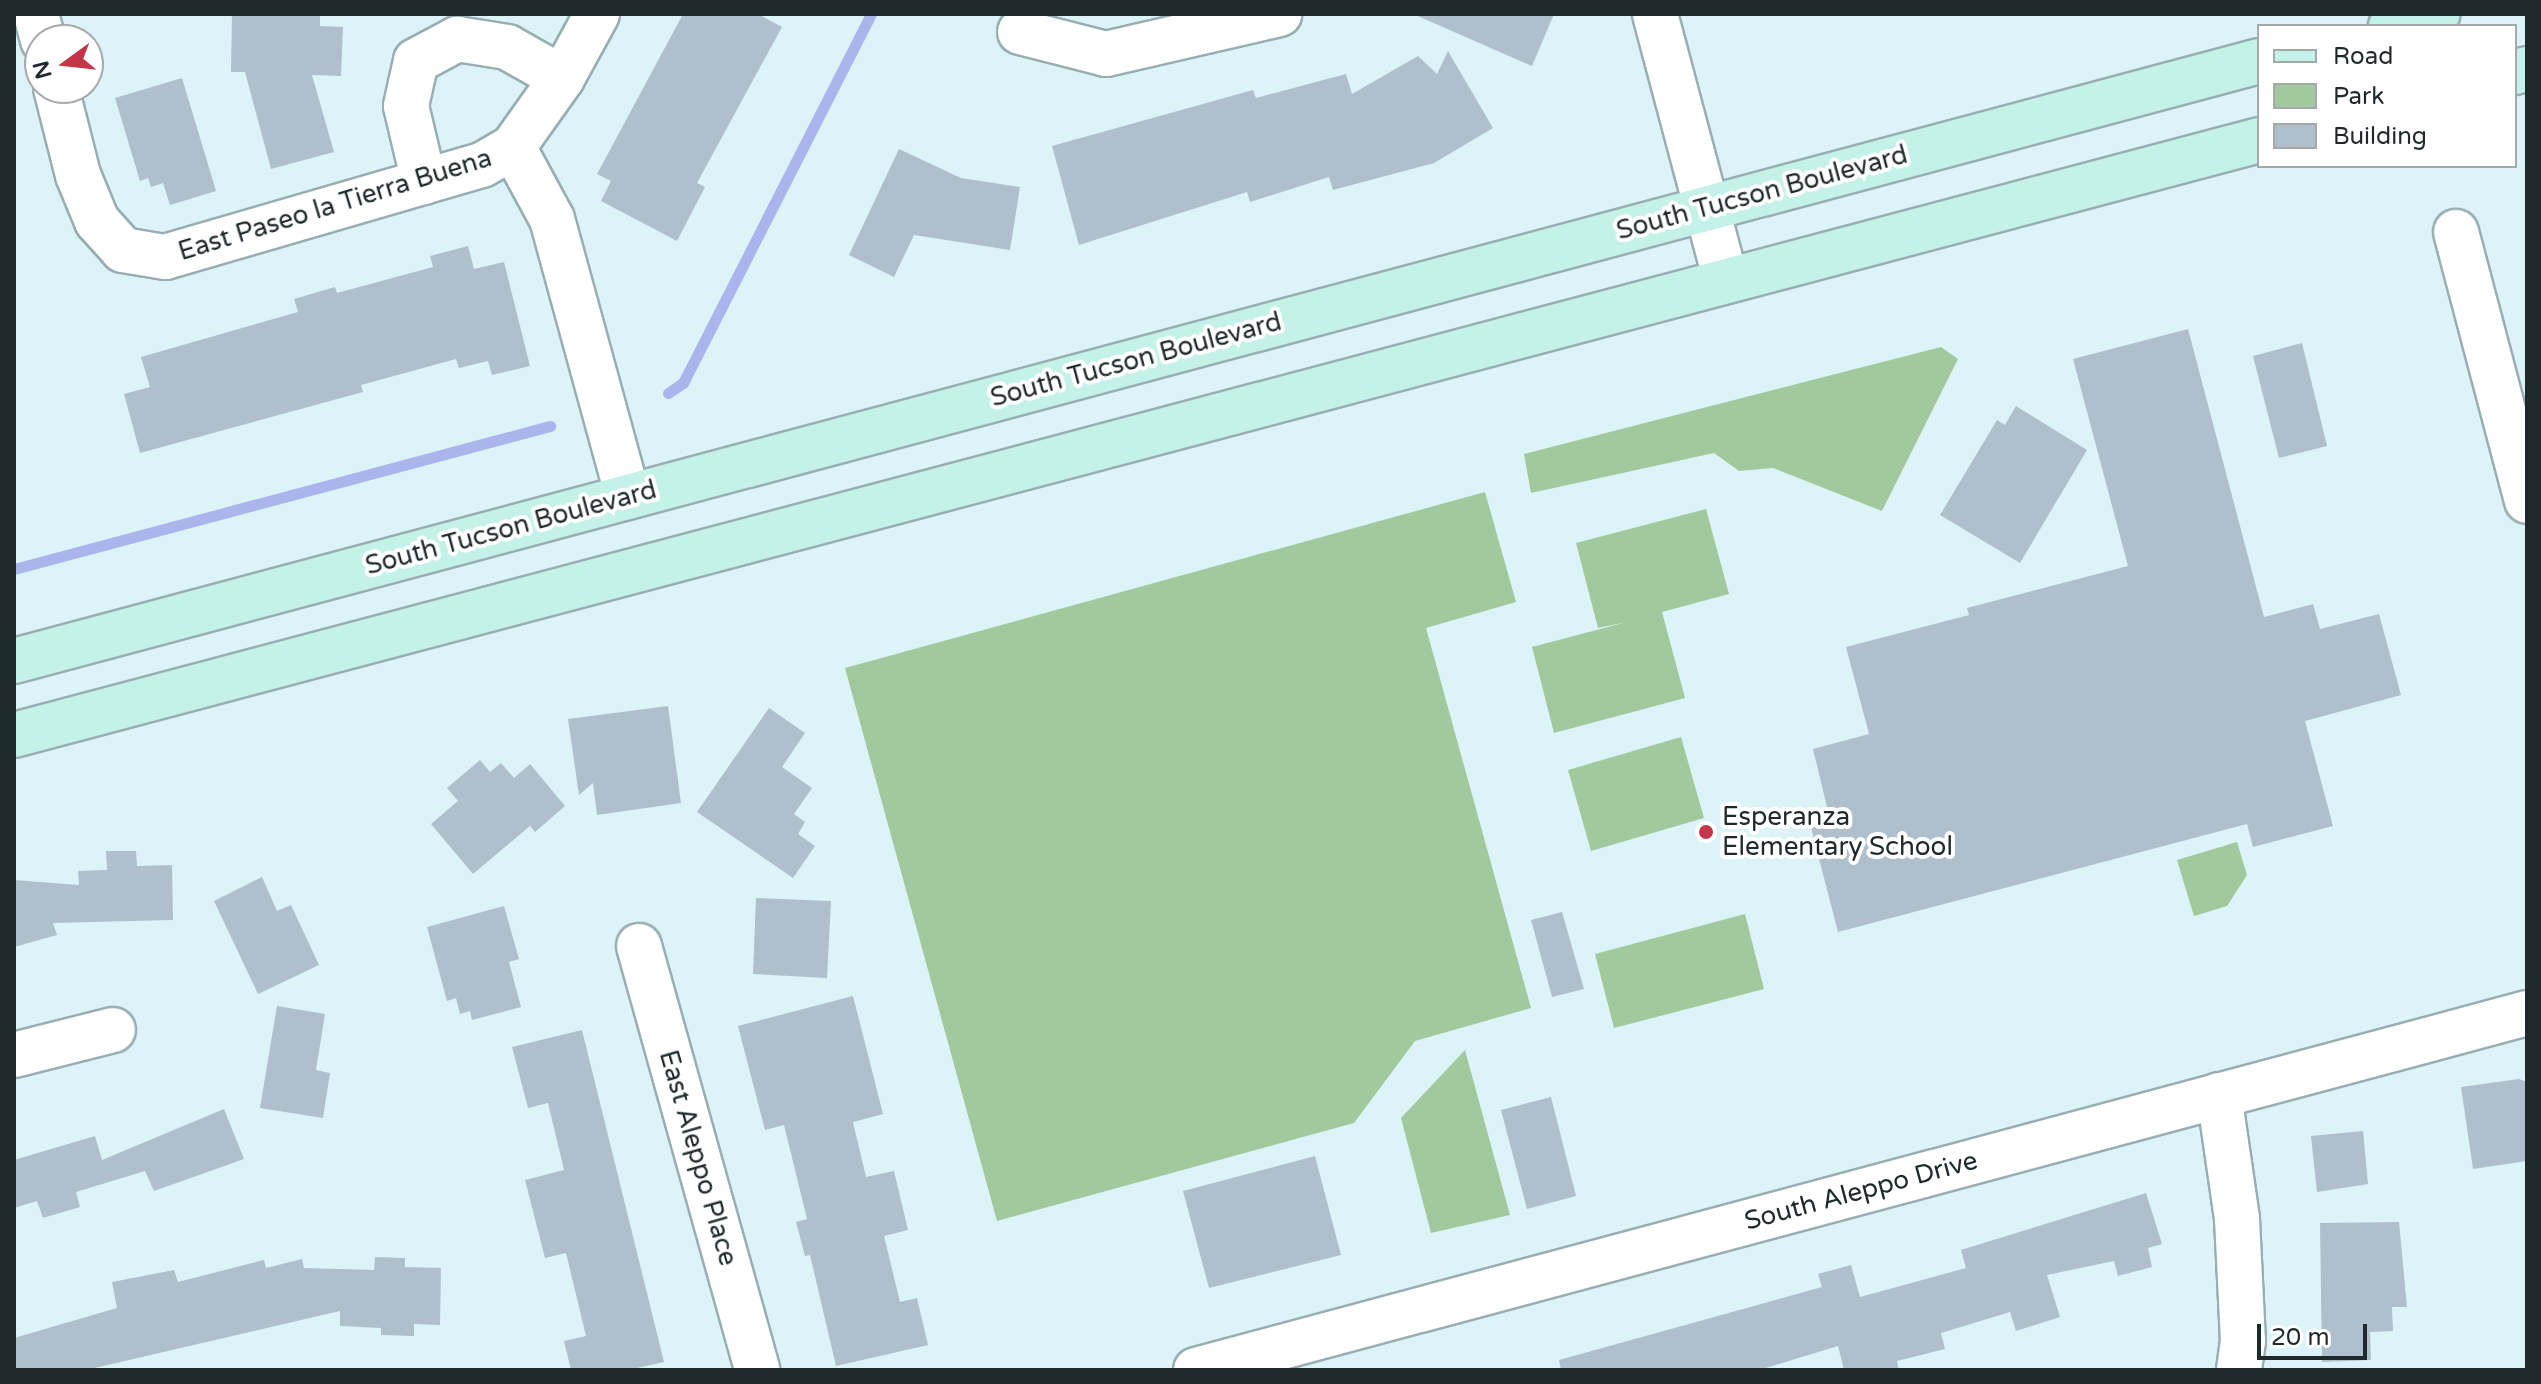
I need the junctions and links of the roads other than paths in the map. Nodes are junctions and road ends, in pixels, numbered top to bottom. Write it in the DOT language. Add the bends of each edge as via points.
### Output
graph roads {
  1 [pos="597,14"];
  2 [pos="1279,14"];
  3 [pos="1655,14"];
  4 [pos="2437,14"];
  5 [pos="2399,24"];
  6 [pos="1020,32"];
  7 [pos="2257,62"];
  8 [pos="562,78"];
  9 [pos="60,104"];
  10 [pos="2257,141"];
  11 [pos="513,147"];
  12 [pos="424,182"];
  13 [pos="1707,207"];
  14 [pos="2456,232"];
  15 [pos="1726,280"];
  16 [pos="2520,448"];
  17 [pos="628,497"];
  18 [pos="2527,501"];
  19 [pos="14,661"];
  20 [pos="14,735"];
  21 [pos="639,946"];
  22 [pos="2527,1013"];
  23 [pos="113,1030"];
  24 [pos="14,1055"];
  25 [pos="2219,1095"];
  26 [pos="757,1370"];
  27 [pos="1196,1370"];
  28 [pos="2239,1370"];
  1 -- 8 [label="street, East Paseo la Tierra Buena"];
  2 -- 6 [label="street" via="1106,54"];
  3 -- 13 [label="street"];
  4 -- 5 [label="main road"];
  7 -- 13 [label="main road, South Tucson Boulevard"];
  8 -- 11 [label="street, East Paseo la Tierra Buena"];
  8 -- 12 [label="street" via="507,47 457,39 416,61 406,106"];
  9 -- 12 [label="street, East Paseo la Tierra Buena" via="89,206 116,256 192,253"];
  10 -- 15 [label="main road"];
  11 -- 12 [label="street, East Paseo la Tierra Buena" via="482,165"];
  11 -- 17 [label="street, East Paseo la Tierra Buena" via="552,219"];
  13 -- 15 [label="street"];
  13 -- 17 [label="main road, South Tucson Boulevard"];
  14 -- 16 [label="street"];
  15 -- 20 [label="main road"];
  16 -- 18 [label="street"];
  17 -- 19 [label="main road, South Tucson Boulevard"];
  21 -- 26 [label="street, East Aleppo Place"];
  22 -- 25 [label="street, South Aleppo Drive"];
  23 -- 24 [label="street"];
  25 -- 27 [label="street, South Aleppo Drive"];
  25 -- 28 [label="street" via="2237,1219 2243,1341"];
}
